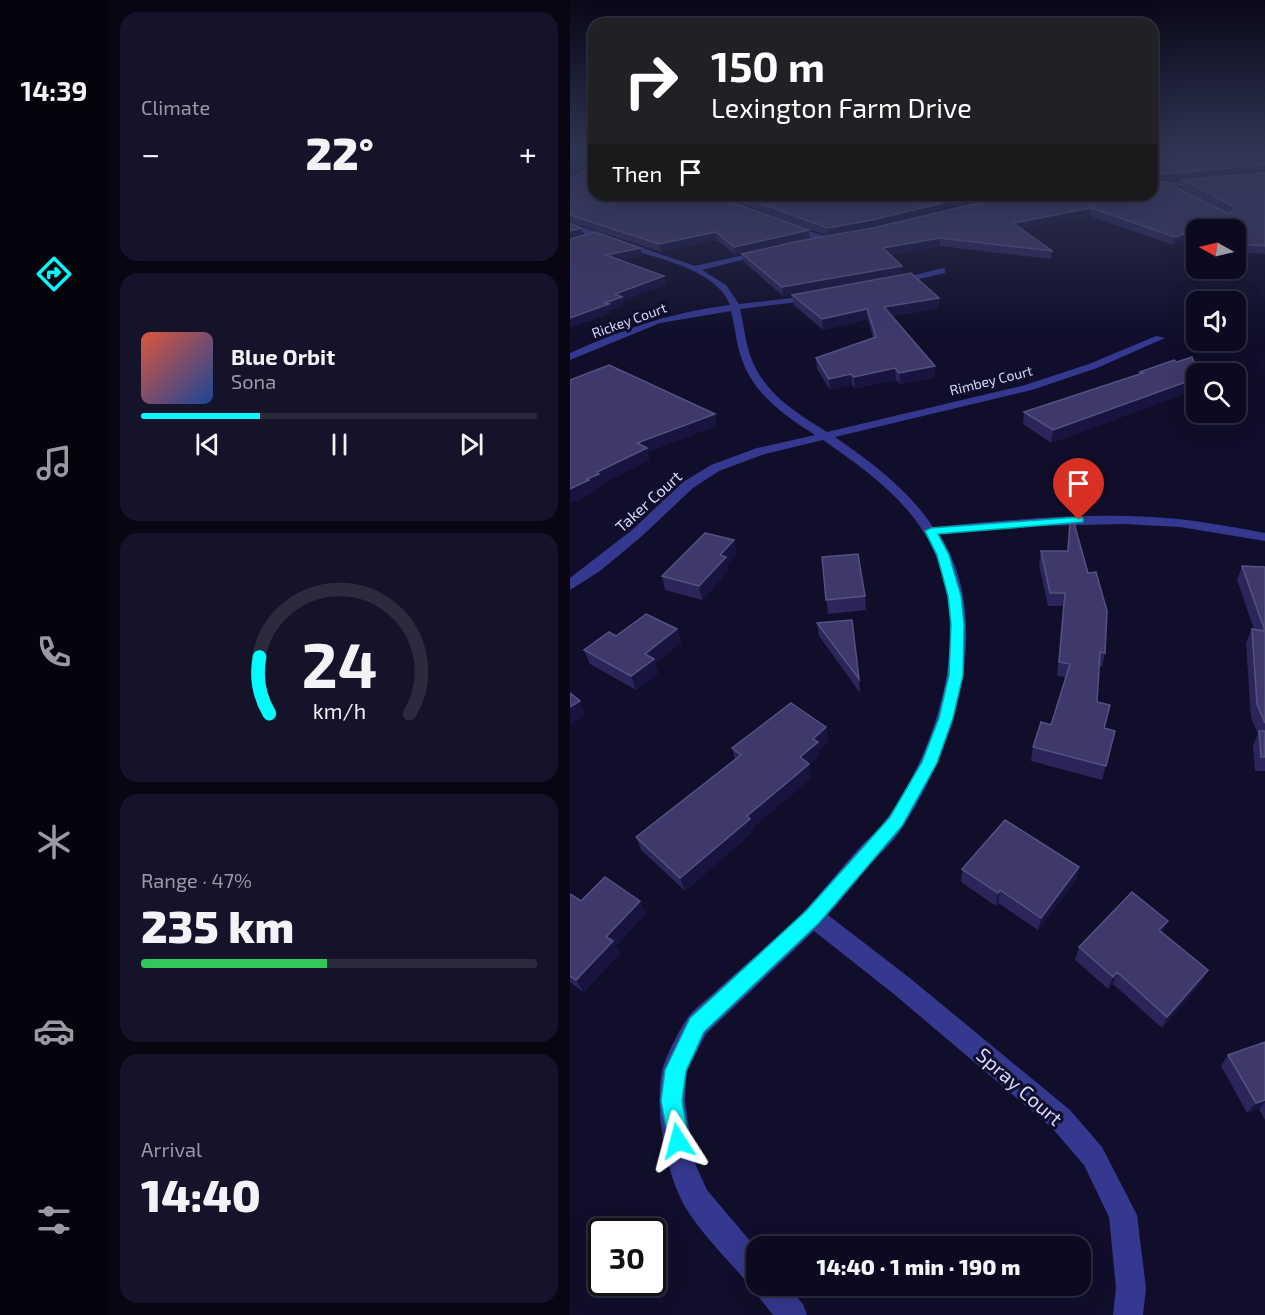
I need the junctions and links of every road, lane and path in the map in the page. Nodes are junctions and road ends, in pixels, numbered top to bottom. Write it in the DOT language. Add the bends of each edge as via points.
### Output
graph roads {
  1 [pos="570,225"];
  2 [pos="781,225"];
  3 [pos="597,236"];
  4 [pos="839,239"];
  5 [pos="828,240"];
  6 [pos="579,241"];
  7 [pos="808,243"];
  8 [pos="776,249"];
  9 [pos="694,269"];
  10 [pos="942,271"];
  11 [pos="878,285"];
  12 [pos="827,295"];
  13 [pos="735,308"];
  14 [pos="1160,338"];
  15 [pos="570,357"];
  16 [pos="824,436"];
  17 [pos="931,531"];
  18 [pos="1265,537"];
  19 [pos="570,585"];
  20 [pos="813,917"];
  21 [pos="746,1259"];
  22 [pos="776,1296"];
  23 [pos="792,1315"];
  24 [pos="1128,1315"];
  1 -- 3 [label="street"];
  2 -- 5 [label="street"];
  3 -- 6 [label="street"];
  3 -- 9 [label="street"];
  4 -- 5 [label="street"];
  5 -- 7 [label="street"];
  8 -- 9 [label="street"];
  9 -- 13 [label="street" via="726,291"];
  10 -- 11 [label="street"];
  12 -- 13 [label="street, Rickey Court"];
  13 -- 15 [label="street, Rickey Court" via="661,320"];
  13 -- 16 [label="street" via="747,363 757,383 782,408"];
  14 -- 16 [label="street, Rimbey Court" via="1028,388"];
  16 -- 17 [label="street" via="882,477 917,511"];
  16 -- 19 [label="street, Taker Court" via="761,451 716,468 688,485 637,533"];
  17 -- 18 [label="street" via="1068,520 1142,521"];
  17 -- 20 [label="street" via="955,596 958,624 956,675 946,718 929,763 896,822"];
  20 -- 21 [label="street" via="697,1025 675,1070 672,1101 681,1161 697,1200"];
  20 -- 24 [label="street, Spray Court" via="1061,1119 1093,1156 1123,1215 1131,1288"];
  22 -- 23 [label="street"];
}
